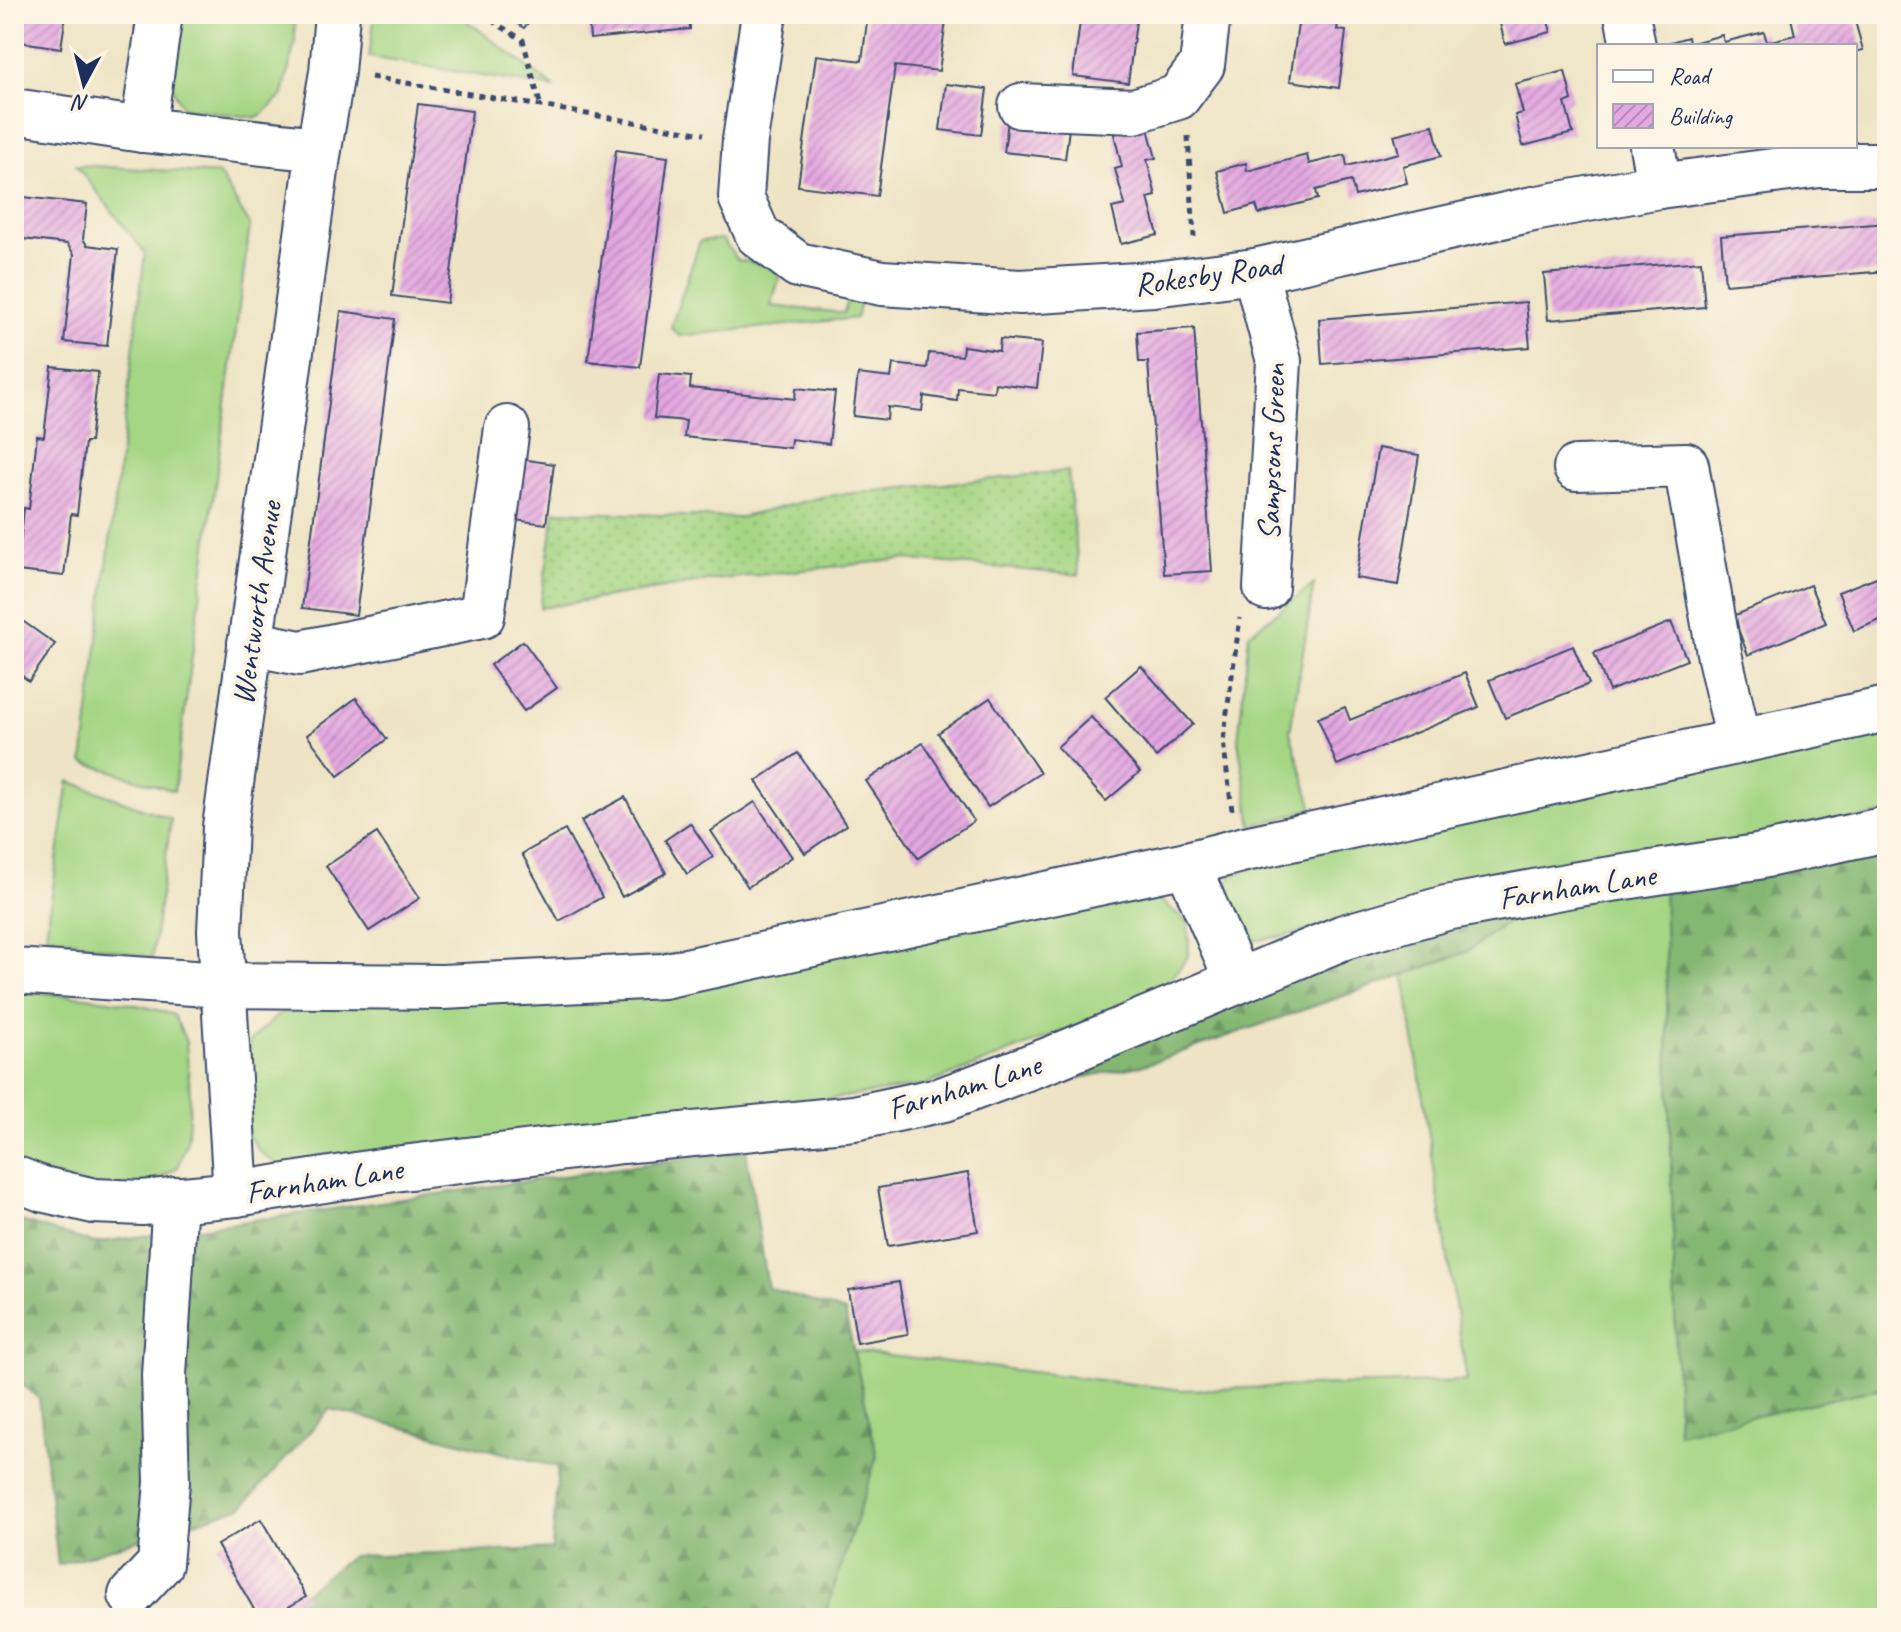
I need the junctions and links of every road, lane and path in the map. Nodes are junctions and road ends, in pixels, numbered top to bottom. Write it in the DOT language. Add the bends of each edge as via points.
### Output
graph roads {
  1 [pos="160,14"];
  2 [pos="337,14"];
  3 [pos="481,14"];
  4 [pos="764,14"];
  5 [pos="1208,14"];
  6 [pos="332,72"];
  7 [pos="1178,97"];
  8 [pos="1021,106"];
  9 [pos="541,107"];
  10 [pos="14,111"];
  11 [pos="143,130"];
  12 [pos="745,140"];
  13 [pos="319,149"];
  14 [pos="1887,165"];
  15 [pos="1656,166"];
  16 [pos="1255,271"];
  17 [pos="1195,278"];
  18 [pos="507,428"];
  19 [pos="1576,468"];
  20 [pos="1266,588"];
  21 [pos="250,643"];
  22 [pos="1887,709"];
  23 [pos="1739,741"];
  24 [pos="1887,829"];
  25 [pos="1245,849"];
  26 [pos="1187,864"];
  27 [pos="14,971"];
  28 [pos="1237,980"];
  29 [pos="223,985"];
  30 [pos="14,1178"];
  31 [pos="236,1194"];
  32 [pos="175,1199"];
  33 [pos="131,1595"];
  1 -- 11 [label="street"];
  2 -- 6 [label="street, Wentworth Avenue"];
  3 -- 9 [label="path" via="523,40"];
  4 -- 12 [label="street, Rokesby Road"];
  5 -- 7 [label="street" via="1202,65"];
  6 -- 9 [label="path"];
  6 -- 13 [label="street, Wentworth Avenue"];
  7 -- 8 [label="street" via="1134,111"];
  7 -- 17 [label="path" via="1186,114"];
  9 -- 12 [label="path"];
  10 -- 11 [label="street"];
  11 -- 13 [label="street"];
  12 -- 17 [label="street, Rokesby Road" via="741,197 758,235 798,265 882,283 1020,292"];
  13 -- 21 [label="street, Wentworth Avenue"];
  14 -- 15 [label="street, Rokesby Road"];
  15 -- 16 [label="street, Rokesby Road" via="1533,209"];
  16 -- 17 [label="street, Rokesby Road"];
  16 -- 20 [label="street, Sampsons Green" via="1279,361"];
  18 -- 21 [label="street" via="482,616 300,653"];
  19 -- 23 [label="street" via="1686,465"];
  20 -- 25 [label="path" via="1239,619 1223,741 1230,804"];
  21 -- 29 [label="street, Wentworth Avenue" via="225,827"];
  22 -- 23 [label="street"];
  23 -- 25 [label="street"];
  24 -- 28 [label="street, Farnham Lane" via="1757,857 1446,908 1344,937"];
  25 -- 26 [label="street"];
  26 -- 28 [label="street"];
  26 -- 29 [label="street" via="663,976 443,987"];
  27 -- 29 [label="street"];
  28 -- 31 [label="street, Farnham Lane" via="1056,1057 929,1102 854,1118 394,1169"];
  29 -- 31 [label="street, Wentworth Avenue"];
  30 -- 32 [label="street, Farnham Lane" via="94,1201"];
  31 -- 32 [label="street, Farnham Lane"];
  32 -- 33 [label="street" via="160,1564"];
}
